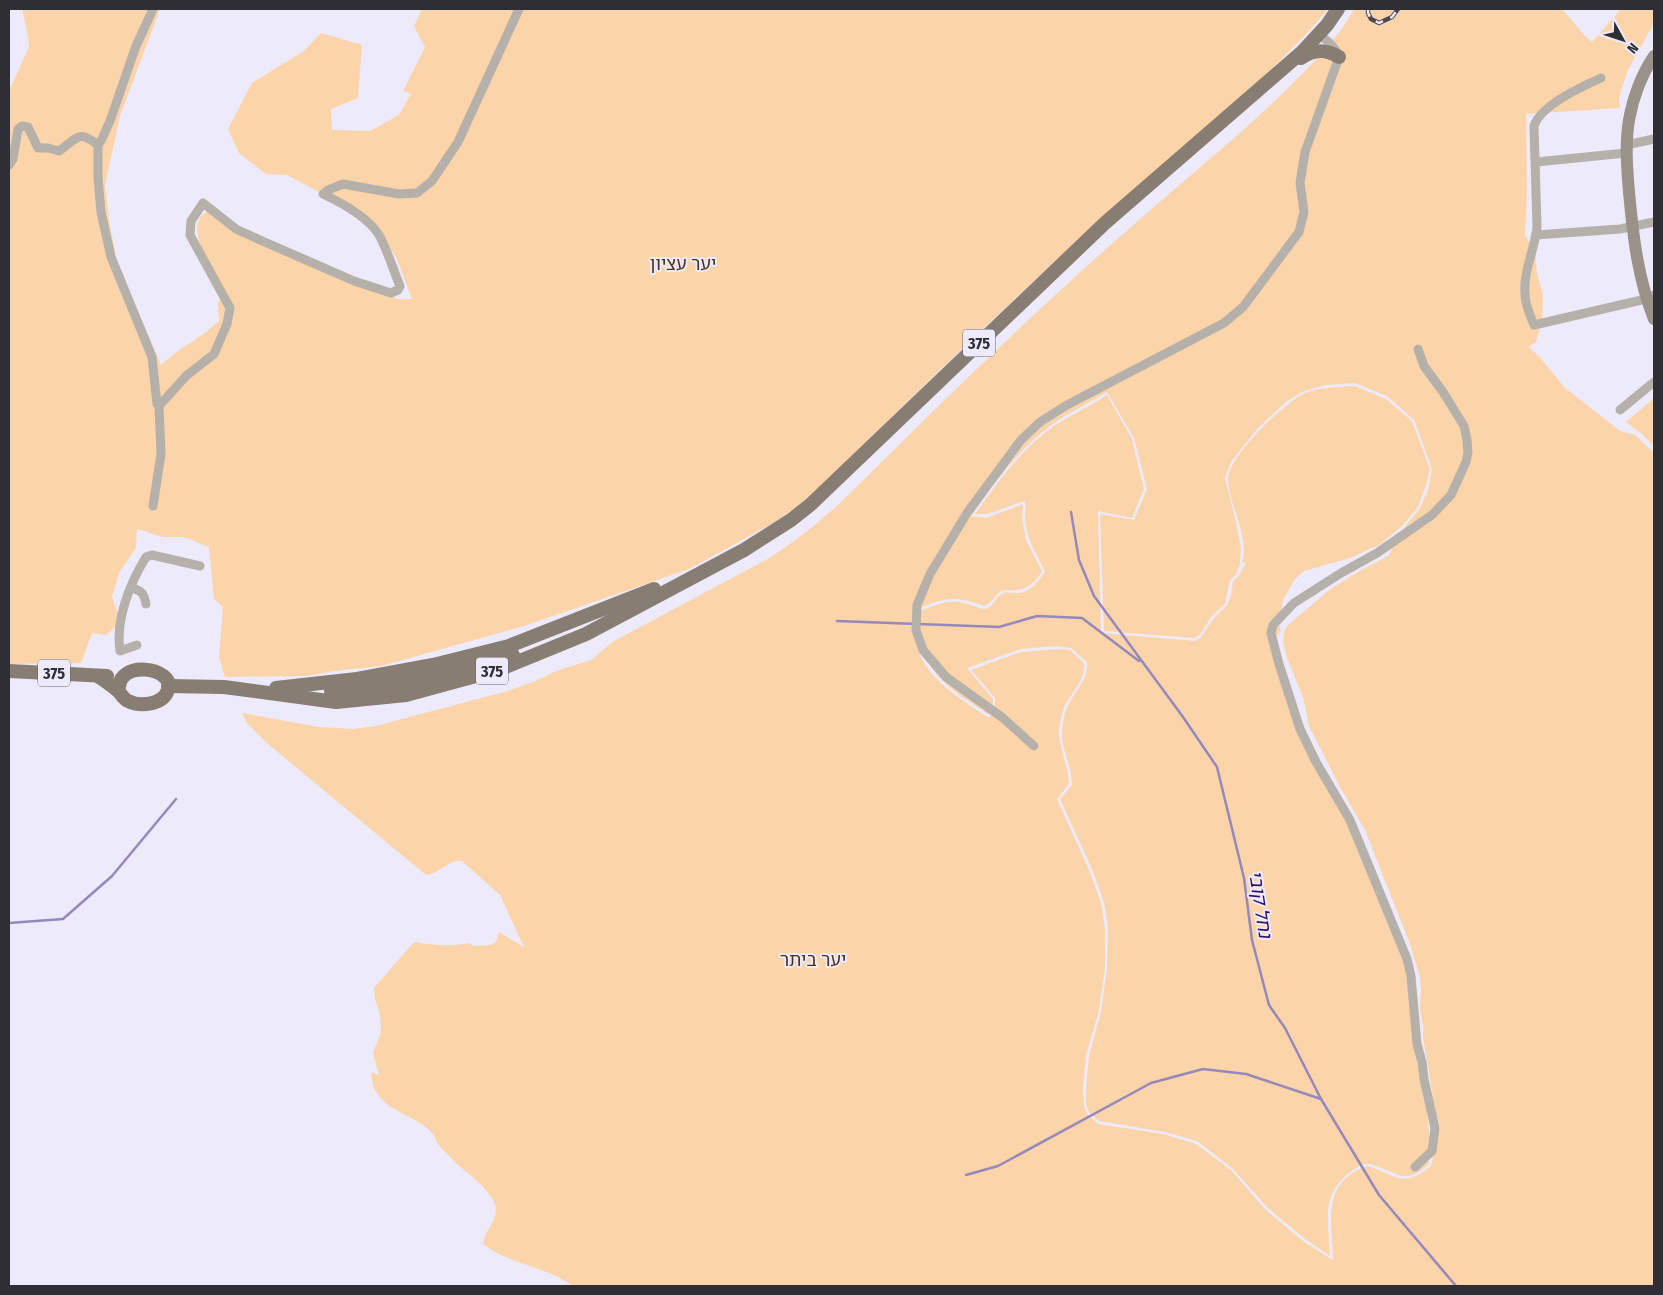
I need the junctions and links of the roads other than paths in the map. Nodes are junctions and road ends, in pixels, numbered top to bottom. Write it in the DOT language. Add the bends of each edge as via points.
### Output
graph roads {
  1 [pos="153,9"];
  2 [pos="519,9"];
  3 [pos="1338,9"];
  4 [pos="1320,34"];
  5 [pos="1654,56"];
  6 [pos="1339,57"];
  7 [pos="1283,69"];
  8 [pos="1600,78"];
  9 [pos="1654,139"];
  10 [pos="98,145"];
  11 [pos="1626,149"];
  12 [pos="1536,162"];
  13 [pos="9,165"];
  14 [pos="1654,222"];
  15 [pos="1632,227"];
  16 [pos="1536,236"];
  17 [pos="1650,297"];
  18 [pos="1654,319"];
  19 [pos="1418,349"];
  20 [pos="1654,382"];
  21 [pos="159,406"];
  22 [pos="1620,410"];
  23 [pos="153,506"];
  24 [pos="716,564"];
  25 [pos="200,566"];
  26 [pos="131,588"];
  27 [pos="146,604"];
  28 [pos="137,645"];
  29 [pos="9,671"];
  30 [pos="125,674"];
  31 [pos="98,676"];
  32 [pos="168,686"];
  33 [pos="248,691"];
  34 [pos="119,692"];
  35 [pos="1034,746"];
  36 [pos="1415,1167"];
  1 -- 10 [label="street"];
  2 -- 21 [label="street" via="458,142 432,181 417,193 399,194 343,184 323,194 344,204 379,235 400,286 398,290 391,293 354,282 236,229 203,203 191,221 190,235 230,308 230,316 214,354 186,376"];
  3 -- 4 [label="main road, 375"];
  4 -- 6 [label="street"];
  4 -- 7 [label="main road, 375"];
  5 -- 11 [label="street" via="1635,96"];
  6 -- 7 [label="main road" via="1323,50 1315,51"];
  6 -- 35 [label="street" via="1304,152 1300,183 1304,212 1299,232 1243,307 1224,322 1040,422 1021,440 967,513 930,574 917,605 916,630 923,650 946,677 1003,718"];
  7 -- 24 [label="main road, 375" via="1105,223 810,505 760,540"];
  8 -- 12 [label="street" via="1539,116 1534,126"];
  9 -- 11 [label="street"];
  10 -- 13 [label="street" via="81,136 59,151 38,148 28,126 22,126 18,129"];
  10 -- 21 [label="street" via="101,212 111,257 152,357"];
  11 -- 12 [label="street"];
  11 -- 15 [label="street"];
  12 -- 16 [label="street"];
  14 -- 15 [label="street"];
  15 -- 16 [label="street"];
  15 -- 17 [label="street" via="1642,284"];
  16 -- 17 [label="street" via="1525,282 1526,306 1534,325"];
  17 -- 18 [label="street"];
  19 -- 36 [label="street" via="1424,366 1464,426 1468,453 1451,495 1432,515 1401,537 1294,603 1273,625 1271,633 1300,729 1350,820 1407,959 1417,1044 1435,1128 1432,1151"];
  20 -- 22 [label="street"];
  21 -- 23 [label="street" via="161,454"];
  24 -- 33 [label="main road" via="509,646 433,666 366,678"];
  24 -- 33 [label="main road, 375" via="586,634 440,676 356,689 273,694"];
  25 -- 26 [label="street" via="152,555 146,557 134,576"];
  26 -- 27 [label="street" via="140,590"];
  26 -- 28 [label="street" via="118,639 120,651"];
  29 -- 31 [label="main road, 375"];
  30 -- 31 [label="main road, 375"];
  30 -- 32 [label="main road, 375" via="152,670 162,674"];
  30 -- 34 [label="main road" via="120,680"];
  31 -- 34 [label="main road"];
  32 -- 33 [label="main road"];
  32 -- 34 [label="main road" via="164,697 154,703 128,701"];
}
